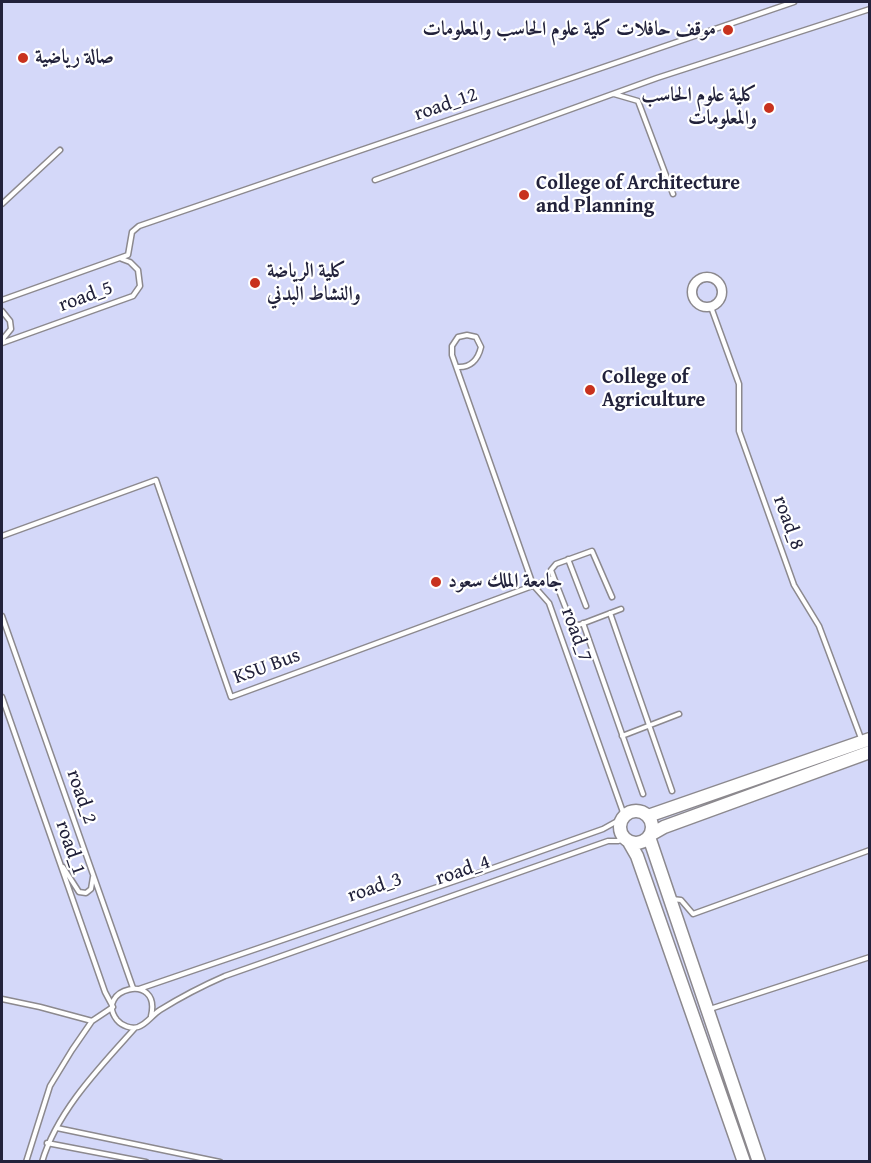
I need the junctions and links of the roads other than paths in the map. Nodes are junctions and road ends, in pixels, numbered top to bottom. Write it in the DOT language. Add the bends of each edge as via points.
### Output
graph roads {
  1 [pos="794,2"];
  2 [pos="870,9"];
  3 [pos="613,94"];
  4 [pos="60,150"];
  5 [pos="375,180"];
  6 [pos="673,194"];
  7 [pos="2,204"];
  8 [pos="120,259"];
  9 [pos="2,300"];
  10 [pos="711,307"];
  11 [pos="2,311"];
  12 [pos="2,341"];
  13 [pos="457,367"];
  14 [pos="2,536"];
  15 [pos="568,559"];
  16 [pos="554,578"];
  17 [pos="533,585"];
  18 [pos="612,597"];
  19 [pos="586,606"];
  20 [pos="621,609"];
  21 [pos="610,613"];
  22 [pos="2,615"];
  23 [pos="583,623"];
  24 [pos="2,697"];
  25 [pos="679,714"];
  26 [pos="649,726"];
  27 [pos="622,736"];
  28 [pos="867,749"];
  29 [pos="672,791"];
  30 [pos="643,794"];
  31 [pos="648,816"];
  32 [pos="623,817"];
  33 [pos="650,836"];
  34 [pos="626,841"];
  35 [pos="870,850"];
  36 [pos="59,861"];
  37 [pos="93,876"];
  38 [pos="669,899"];
  39 [pos="870,957"];
  40 [pos="133,988"];
  41 [pos="139,989"];
  42 [pos="2,999"];
  43 [pos="113,1007"];
  44 [pos="707,1010"];
  45 [pos="151,1016"];
  46 [pos="92,1021"];
  47 [pos="135,1028"];
  48 [pos="57,1128"];
  49 [pos="47,1143"];
  50 [pos="127,1160"];
  51 [pos="26,1161"];
  52 [pos="42,1161"];
  53 [pos="146,1161"];
  54 [pos="220,1161"];
  55 [pos="744,1161"];
  56 [pos="759,1161"];
  1 -- 8 [label="lane, road_12" via="139,226 132,232 128,255"];
  2 -- 3 [label="lane"];
  3 -- 5 [label="lane"];
  3 -- 6 [label="lane" via="638,101"];
  4 -- 7 [label="lane"];
  8 -- 9 [label="lane"];
  8 -- 12 [label="lane, road_5" via="138,270 140,286 133,296"];
  10 -- 28 [label="lane, road_8" via="739,384 739,430 794,585 819,626"];
  11 -- 12 [label="lane" via="11,329"];
  13 -- 13 [label="lane, road_7" via="451,350 454,342 463,335 476,337 481,347 477,358 467,367"];
  13 -- 17 [label="lane, road_7"];
  14 -- 17 [label="lane, KSU Bus" via="156,480 231,697"];
  15 -- 16 [label="lane" via="553,566"];
  15 -- 18 [label="lane" via="592,551"];
  15 -- 19 [label="lane"];
  16 -- 17 [label="lane, KSU Bus"];
  16 -- 23 [label="lane" via="570,618 574,624"];
  17 -- 32 [label="lane, road_7" via="554,615"];
  20 -- 21 [label="lane"];
  21 -- 23 [label="lane"];
  21 -- 26 [label="lane"];
  22 -- 37 [label="lane, road_2"];
  23 -- 27 [label="lane"];
  24 -- 36 [label="lane, road_1"];
  25 -- 26 [label="lane"];
  26 -- 27 [label="lane"];
  26 -- 29 [label="lane"];
  27 -- 30 [label="lane"];
  28 -- 31 [label="street"];
  28 -- 33 [label="street" via="664,827"];
  31 -- 32 [label="street" via="639,811"];
  31 -- 33 [label="street" via="652,825"];
  32 -- 34 [label="street" via="619,829"];
  32 -- 41 [label="lane, road_3" via="603,829"];
  33 -- 34 [label="street" via="639,843"];
  33 -- 38 [label="street"];
  34 -- 45 [label="lane, road_4" via="608,841 225,975"];
  34 -- 55 [label="street" via="637,856"];
  35 -- 38 [label="lane" via="693,914 681,900"];
  36 -- 37 [label="lane" via="79,891 86,893 91,889"];
  36 -- 43 [label="lane, road_1"];
  37 -- 40 [label="lane, road_2"];
  38 -- 44 [label="street"];
  39 -- 44 [label="lane"];
  40 -- 41 [label="lane"];
  40 -- 43 [label="lane" via="121,992"];
  41 -- 45 [label="lane" via="152,1002"];
  42 -- 46 [label="lane"];
  43 -- 46 [label="lane"];
  43 -- 47 [label="lane" via="117,1020"];
  44 -- 56 [label="street"];
  45 -- 47 [label="lane"];
  46 -- 51 [label="lane" via="50,1086"];
  47 -- 48 [label="lane" via="90,1077"];
  48 -- 49 [label="lane"];
  48 -- 54 [label="lane"];
  49 -- 50 [label="lane"];
  49 -- 52 [label="lane"];
  50 -- 53 [label="lane"];
}
